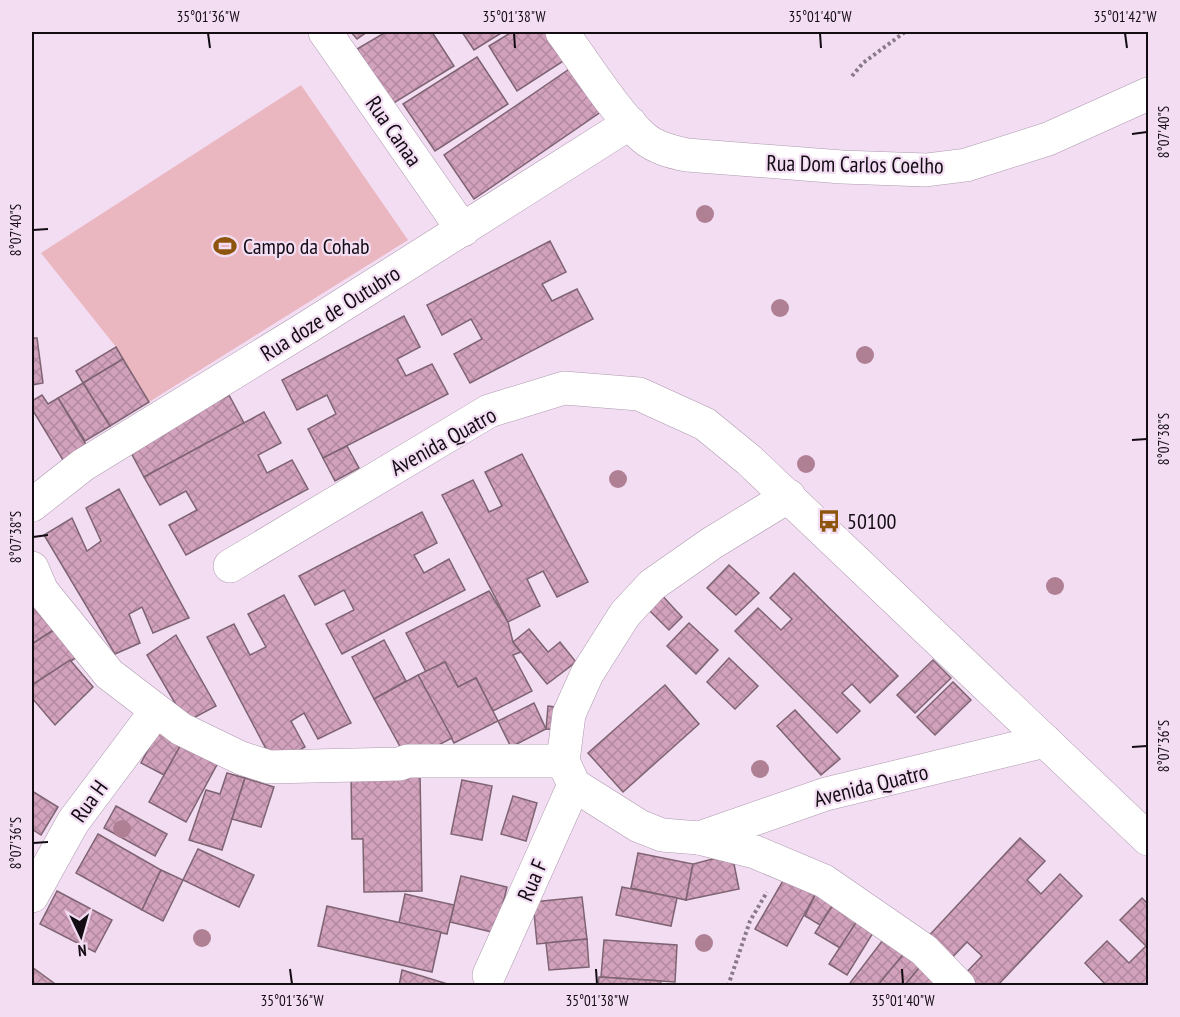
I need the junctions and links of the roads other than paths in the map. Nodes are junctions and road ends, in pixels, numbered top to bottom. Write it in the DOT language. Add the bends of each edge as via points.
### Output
graph roads {
  1 [pos="325,32"];
  2 [pos="562,32"];
  3 [pos="1149,94"];
  4 [pos="630,123"];
  5 [pos="464,230"];
  6 [pos="789,496"];
  7 [pos="32,505"];
  8 [pos="230,566"];
  9 [pos="32,570"];
  10 [pos="156,711"];
  11 [pos="1045,741"];
  12 [pos="569,773"];
  13 [pos="699,838"];
  14 [pos="1149,839"];
  15 [pos="32,896"];
  16 [pos="489,975"];
  17 [pos="959,986"];
  1 -- 5 [label="street, Rua Canaa"];
  2 -- 4 [label="street, Rua Dom Carlos Coelho"];
  3 -- 4 [label="street, Rua Dom Carlos Coelho" via="1012,152 966,165 926,170 771,164 668,152 645,139"];
  4 -- 5 [label="street, Rua doze de Outubro"];
  5 -- 7 [label="street, Rua doze de Outubro" via="83,465"];
  6 -- 8 [label="street, Avenida Quatro" via="705,424 639,394 564,388 489,411"];
  6 -- 11 [label="street, Avenida Quatro"];
  6 -- 12 [label="street" via="669,573 643,593 625,614 586,674 569,714"];
  9 -- 10 [label="street" via="42,591 109,674"];
  10 -- 12 [label="street" via="213,745 269,767 408,761"];
  10 -- 15 [label="street, Rua H" via="73,822"];
  11 -- 13 [label="street, Avenida Quatro" via="826,794"];
  11 -- 14 [label="street, Avenida Quatro"];
  12 -- 13 [label="street, Avenida Quatro" via="639,826 662,835"];
  12 -- 16 [label="street, Rua F"];
  13 -- 17 [label="street, Avenida Quatro" via="755,852 824,881 924,950"];
}
